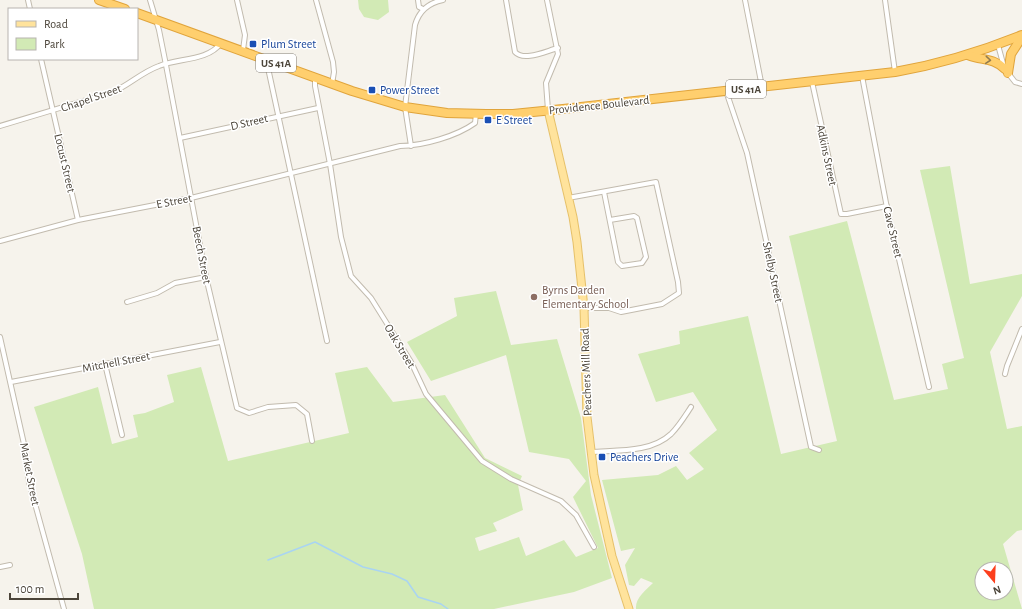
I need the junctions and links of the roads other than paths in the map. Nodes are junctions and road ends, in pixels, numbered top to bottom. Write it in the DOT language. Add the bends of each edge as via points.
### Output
graph roads {
  1 [pos="99,0"];
  2 [pos="150,0"];
  3 [pos="237,0"];
  4 [pos="316,0"];
  5 [pos="418,0"];
  6 [pos="443,0"];
  7 [pos="506,0"];
  8 [pos="547,0"];
  9 [pos="745,0"];
  10 [pos="885,0"];
  11 [pos="122,8"];
  12 [pos="423,10"];
  13 [pos="138,13"];
  14 [pos="156,20"];
  15 [pos="1022,36"];
  16 [pos="221,42"];
  17 [pos="998,45"];
  18 [pos="558,48"];
  19 [pos="243,50"];
  20 [pos="968,56"];
  21 [pos="41,60"];
  22 [pos="269,60"];
  23 [pos="166,65"];
  24 [pos="1006,71"];
  25 [pos="895,72"];
  26 [pos="862,76"];
  27 [pos="315,78"];
  28 [pos="812,82"];
  29 [pos="332,84"];
  30 [pos="1022,84"];
  31 [pos="762,87"];
  32 [pos="726,91"];
  33 [pos="405,107"];
  34 [pos="318,108"];
  35 [pos="548,110"];
  36 [pos="53,111"];
  37 [pos="476,114"];
  38 [pos="278,116"];
  39 [pos="0,126"];
  40 [pos="180,138"];
  41 [pos="412,146"];
  42 [pos="330,164"];
  43 [pos="290,174"];
  44 [pos="604,192"];
  45 [pos="191,198"];
  46 [pos="568,198"];
  47 [pos="887,206"];
  48 [pos="78,220"];
  49 [pos="610,220"];
  50 [pos="0,241"];
  51 [pos="206,276"];
  52 [pos="127,302"];
  53 [pos="584,308"];
  54 [pos="1022,329"];
  55 [pos="0,337"];
  56 [pos="326,341"];
  57 [pos="220,342"];
  58 [pos="105,364"];
  59 [pos="1005,374"];
  60 [pos="11,382"];
  61 [pos="929,387"];
  62 [pos="691,407"];
  63 [pos="122,435"];
  64 [pos="312,441"];
  65 [pos="819,450"];
  66 [pos="590,452"];
  67 [pos="594,547"];
  68 [pos="10,565"];
  69 [pos="0,567"];
  70 [pos="64,609"];
  71 [pos="629,609"];
  1 -- 11 [label="highway"];
  2 -- 14 [label="street, Beech Street"];
  3 -- 19 [label="street" via="245,35"];
  4 -- 29 [label="street" via="333,62"];
  5 -- 12 [label="street"];
  6 -- 12 [label="street" via="433,2"];
  7 -- 18 [label="street" via="516,52 519,56 525,57"];
  8 -- 18 [label="street"];
  9 -- 31 [label="street"];
  10 -- 25 [label="street"];
  12 -- 33 [label="street" via="415,25"];
  13 -- 14 [label="highway, Providence Boulevard / US 41A"];
  14 -- 16 [label="highway, Providence Boulevard / US 41A"];
  14 -- 23 [label="street, Beech Street"];
  15 -- 17 [label="highway, Providence Boulevard / US 41A"];
  15 -- 24 [label="highway" via="1011,54"];
  16 -- 19 [label="highway, Providence Boulevard / US 41A"];
  16 -- 23 [label="street, Chapel Street" via="215,51"];
  17 -- 20 [label="highway, Providence Boulevard / US 41A"];
  17 -- 24 [label="street"];
  18 -- 35 [label="street" via="557,59 546,83"];
  19 -- 22 [label="highway, Providence Boulevard / US 41A"];
  20 -- 24 [label="highway, one-way" via="991,60"];
  20 -- 25 [label="highway, Providence Boulevard / US 41A"];
  21 -- 36 [label="street, Locust Street"];
  22 -- 27 [label="highway, Providence Boulevard / US 41A"];
  22 -- 38 [label="street" via="268,68"];
  23 -- 36 [label="street, Chapel Street" via="155,68 125,87"];
  23 -- 40 [label="street, Beech Street"];
  24 -- 30 [label="street" via="1015,82"];
  25 -- 26 [label="highway, Providence Boulevard / US 41A"];
  26 -- 28 [label="highway, Providence Boulevard / US 41A"];
  26 -- 47 [label="street, Cave Street"];
  27 -- 29 [label="highway, Providence Boulevard / US 41A"];
  27 -- 34 [label="street, Oak Street"];
  28 -- 31 [label="highway, Providence Boulevard / US 41A"];
  28 -- 47 [label="street, Adkins Street" via="839,210 843,215"];
  29 -- 33 [label="highway, Providence Boulevard / US 41A"];
  31 -- 32 [label="highway, Providence Boulevard / US 41A"];
  32 -- 35 [label="highway, Providence Boulevard / US 41A"];
  32 -- 65 [label="street, Shelby Street" via="747,153 811,447"];
  33 -- 37 [label="highway, Providence Boulevard / US 41A"];
  33 -- 41 [label="street"];
  34 -- 38 [label="street, D Street"];
  34 -- 42 [label="street, Oak Street"];
  35 -- 37 [label="highway, Providence Boulevard / US 41A" via="514,114"];
  35 -- 46 [label="main road, Peachers Mill Road"];
  36 -- 39 [label="street, Chapel Street"];
  36 -- 48 [label="street, Locust Street"];
  37 -- 41 [label="street, E Street" via="475,123 463,132"];
  38 -- 40 [label="street, D Street"];
  38 -- 43 [label="street"];
  40 -- 45 [label="street, Beech Street"];
  41 -- 42 [label="street, E Street" via="400,146"];
  42 -- 43 [label="street, E Street"];
  42 -- 67 [label="street, Oak Street" via="341,237 350,276 374,304 411,362 426,394 482,461 511,479 553,496 567,506 578,519"];
  43 -- 45 [label="street, E Street"];
  43 -- 56 [label="street"];
  44 -- 46 [label="street"];
  44 -- 49 [label="street"];
  44 -- 53 [label="street" via="656,182 675,262 679,293 662,304 621,312 609,308"];
  45 -- 48 [label="street, E Street"];
  45 -- 51 [label="street, Beech Street"];
  46 -- 53 [label="main road, Peachers Mill Road" via="577,242"];
  47 -- 61 [label="street, Cave Street"];
  48 -- 50 [label="street, E Street"];
  49 -- 49 [label="street" via="618,262 622,266 642,263 646,257 637,218 634,216"];
  51 -- 52 [label="street" via="175,283 157,293"];
  51 -- 57 [label="street, Beech Street"];
  53 -- 66 [label="main road, Peachers Mill Road"];
  54 -- 59 [label="street"];
  55 -- 60 [label="street, Market Street"];
  57 -- 58 [label="street, Mitchell Street"];
  57 -- 64 [label="street, Beech Street" via="237,408 249,413 268,407 296,406 307,414"];
  58 -- 60 [label="street, Mitchell Street"];
  58 -- 63 [label="street"];
  60 -- 70 [label="street, Market Street" via="29,482"];
  62 -- 66 [label="street" via="670,435 659,442 649,446"];
  66 -- 71 [label="main road, Peachers Mill Road" via="612,556"];
  68 -- 69 [label="street"];
}
